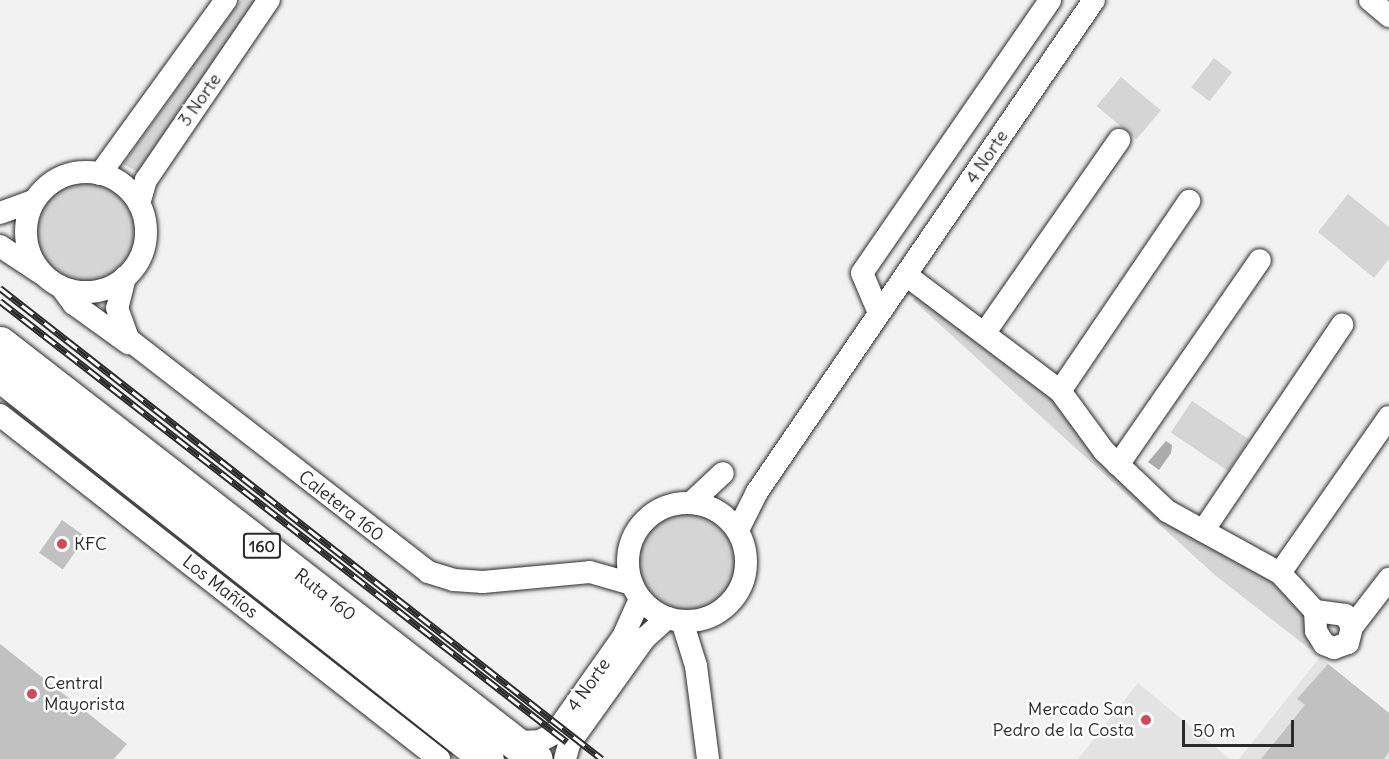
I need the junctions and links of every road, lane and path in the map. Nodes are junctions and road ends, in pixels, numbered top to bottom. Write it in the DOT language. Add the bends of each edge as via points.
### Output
graph roads {
  1 [pos="226,0"];
  2 [pos="269,0"];
  3 [pos="1050,0"];
  4 [pos="1094,0"];
  5 [pos="1370,0"];
  6 [pos="1389,15"];
  7 [pos="1119,140"];
  8 [pos="100,174"];
  9 [pos="36,200"];
  10 [pos="1189,201"];
  11 [pos="139,204"];
  12 [pos="0,213"];
  13 [pos="0,246"];
  14 [pos="1260,260"];
  15 [pos="906,275"];
  16 [pos="125,277"];
  17 [pos="52,280"];
  18 [pos="879,313"];
  19 [pos="1342,325"];
  20 [pos="986,331"];
  21 [pos="0,343"];
  22 [pos="135,345"];
  23 [pos="0,375"];
  24 [pos="1060,391"];
  25 [pos="0,415"];
  26 [pos="1389,417"];
  27 [pos="1118,465"];
  28 [pos="723,473"];
  29 [pos="692,502"];
  30 [pos="738,530"];
  31 [pos="1203,531"];
  32 [pos="636,532"];
  33 [pos="578,571"];
  34 [pos="1280,573"];
  35 [pos="1389,579"];
  36 [pos="636,591"];
  37 [pos="1315,610"];
  38 [pos="720,612"];
  39 [pos="674,620"];
  40 [pos="1352,627"];
  41 [pos="696,666"];
  42 [pos="525,751"];
  43 [pos="440,759"];
  44 [pos="487,759"];
  45 [pos="565,759"];
  46 [pos="708,759"];
  1 -- 8 [label="street, 3 Norte" via="119,154"];
  2 -- 11 [label="street, 3 Norte" via="146,180"];
  3 -- 18 [label="street, 4 Norte" via="862,273"];
  4 -- 15 [label="street, 4 Norte"];
  5 -- 6 [label="street"];
  7 -- 20 [label="street"];
  8 -- 9 [label="street" via="63,177"];
  8 -- 11 [label="street" via="123,185"];
  9 -- 12 [label="street"];
  9 -- 17 [label="street" via="27,239"];
  10 -- 24 [label="street"];
  11 -- 16 [label="street, 3 Norte" via="145,243"];
  13 -- 17 [label="street"];
  14 -- 27 [label="street"];
  15 -- 18 [label="street, 4 Norte"];
  15 -- 20 [label="street"];
  16 -- 17 [label="street" via="94,291"];
  16 -- 22 [label="street, Caletera 160" via="117,315 123,332"];
  17 -- 22 [label="street, Caletera 160" via="74,304"];
  18 -- 30 [label="street, 4 Norte" via="757,492"];
  19 -- 31 [label="street"];
  20 -- 24 [label="street"];
  21 -- 42 [label="highway, Ruta 160 / 160"];
  22 -- 33 [label="street, Caletera 160" via="428,572 454,580 483,582"];
  23 -- 44 [label="highway, Ruta 160 / 160"];
  24 -- 27 [label="street"];
  25 -- 43 [label="street, Los Mañíos"];
  26 -- 34 [label="street"];
  27 -- 31 [label="street" via="1167,511"];
  28 -- 29 [label="street"];
  29 -- 30 [label="street" via="718,511"];
  29 -- 32 [label="street" via="660,509"];
  30 -- 38 [label="street" via="746,552 745,574 736,596"];
  31 -- 34 [label="street"];
  32 -- 33 [label="street, Caletera 160" via="614,554"];
  32 -- 36 [label="street, 4 Norte" via="628,563"];
  33 -- 36 [label="street, Caletera 160" via="613,575"];
  34 -- 37 [label="street"];
  35 -- 40 [label="street"];
  36 -- 39 [label="street"];
  36 -- 42 [label="street, 4 Norte" via="623,637 555,733"];
  37 -- 40 [label="street" via="1341,612"];
  37 -- 40 [label="street" via="1318,636 1328,647 1348,643"];
  38 -- 39 [label="street"];
  38 -- 41 [label="street"];
  39 -- 41 [label="street"];
  39 -- 45 [label="street, 4 Norte" via="645,638 569,744"];
  41 -- 46 [label="street"];
}
